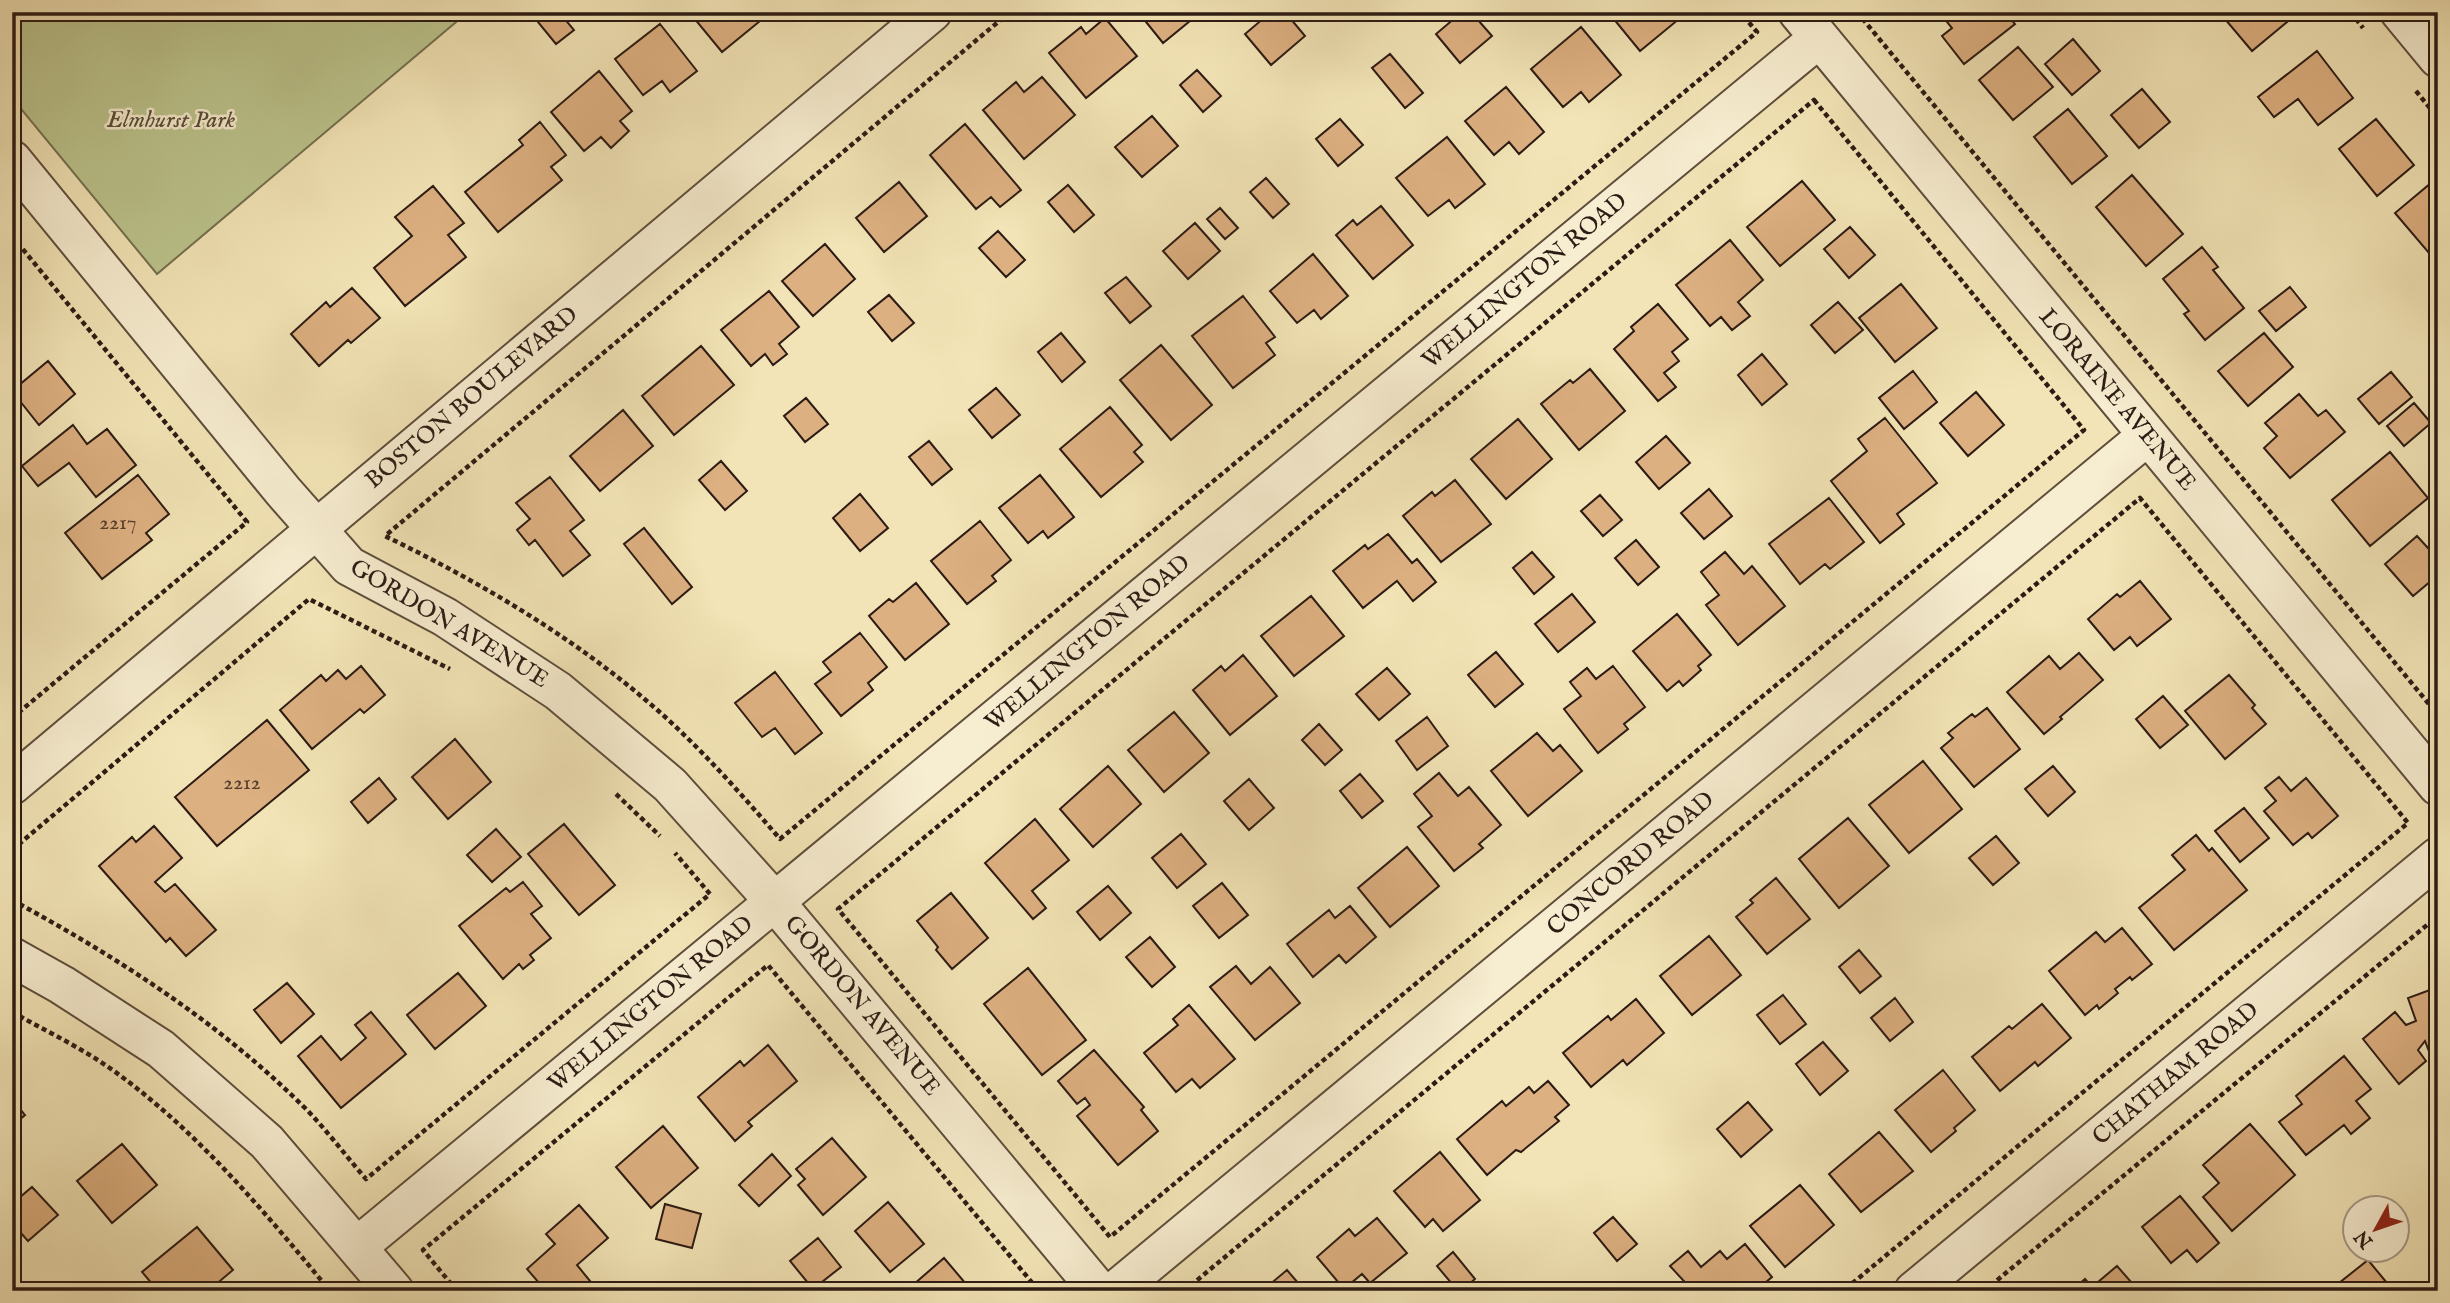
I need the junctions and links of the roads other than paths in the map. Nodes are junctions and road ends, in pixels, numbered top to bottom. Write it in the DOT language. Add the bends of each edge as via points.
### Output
graph roads {
  1 [pos="932,12"];
  2 [pos="2400,12"];
  3 [pos="1808,25"];
  4 [pos="2438,58"];
  5 [pos="12,160"];
  6 [pos="2147,436"];
  7 [pos="316,530"];
  8 [pos="12,785"];
  9 [pos="2438,786"];
  10 [pos="2438,857"];
  11 [pos="775,902"];
  12 [pos="12,957"];
  13 [pos="357,1247"];
  14 [pos="394,1291"];
  15 [pos="1099,1291"];
  16 [pos="1115,1291"];
  17 [pos="1913,1291"];
  1 -- 7 [label="street, BOSTON BOULEVARD"];
  2 -- 4 [label="street"];
  3 -- 6 [label="street, LORAINE AVENUE"];
  3 -- 11 [label="street, WELLINGTON ROAD"];
  5 -- 7 [label="street, GORDON AVENUE"];
  6 -- 9 [label="street, LORAINE AVENUE"];
  6 -- 16 [label="street, CONCORD ROAD"];
  7 -- 8 [label="street, BOSTON BOULEVARD"];
  7 -- 11 [label="street, GORDON AVENUE" via="349,566 445,617 558,691 670,785"];
  10 -- 17 [label="street, CHATHAM ROAD"];
  11 -- 13 [label="street, WELLINGTON ROAD"];
  11 -- 15 [label="street, GORDON AVENUE"];
  12 -- 13 [label="street" via="161,1049 267,1142"];
  13 -- 14 [label="street"];
}
